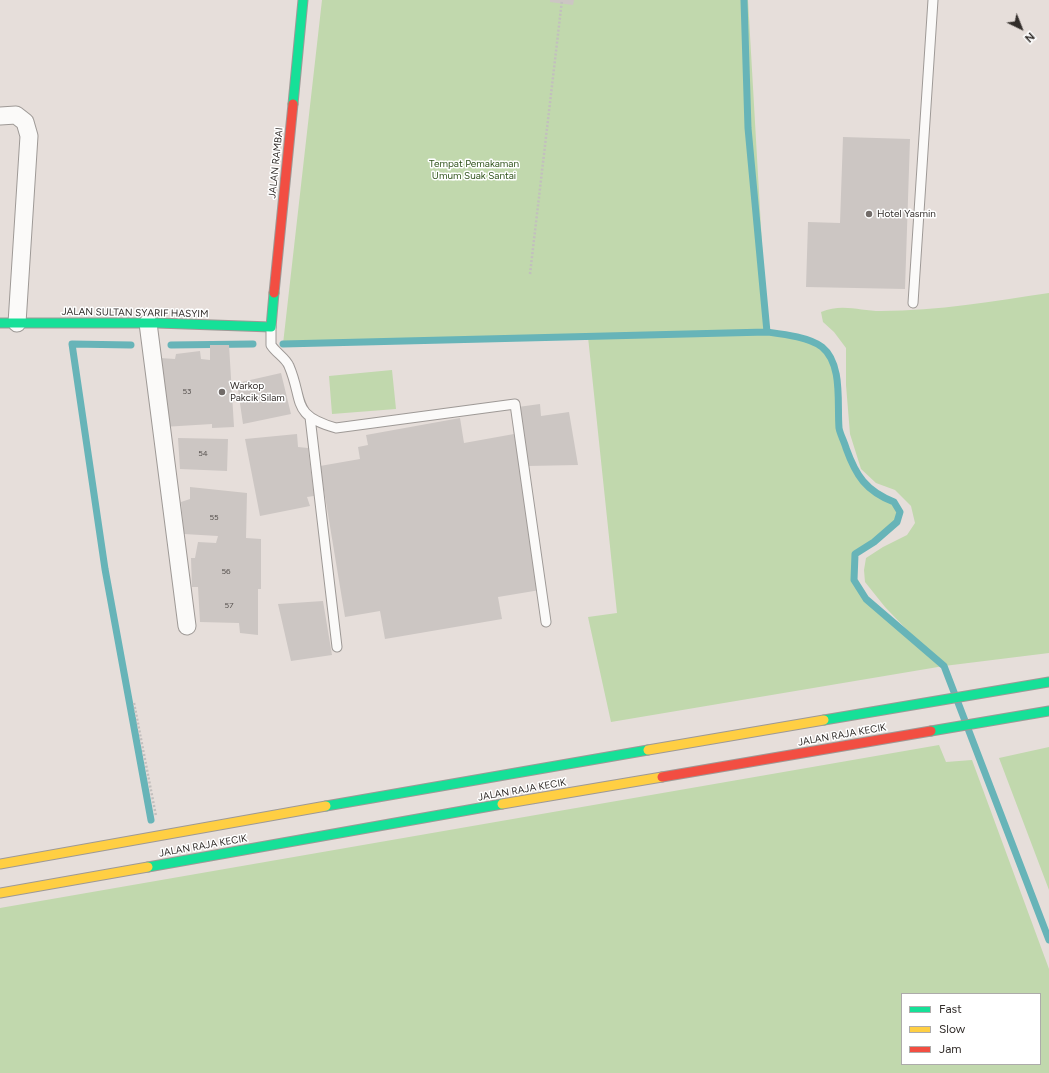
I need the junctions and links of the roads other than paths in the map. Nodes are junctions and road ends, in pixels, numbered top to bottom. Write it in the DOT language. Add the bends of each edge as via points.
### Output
graph roads {
  1 [pos="303,0"];
  2 [pos="933,0"];
  3 [pos="0,116"];
  4 [pos="913,304"];
  5 [pos="0,323"];
  6 [pos="17,323"];
  7 [pos="148,323"];
  8 [pos="271,327"];
  9 [pos="310,417"];
  10 [pos="546,622"];
  11 [pos="187,626"];
  12 [pos="337,647"];
  13 [pos="1049,682"];
  14 [pos="1049,711"];
  15 [pos="0,864"];
  16 [pos="0,893"];
  1 -- 8 [label="main road, JALAN RAMBAI"];
  2 -- 4 [label="lane"];
  3 -- 6 [label="street" via="16,115 25,122 29,136"];
  5 -- 6 [label="main road, JALAN SULTAN SYARIF HASYIM"];
  6 -- 7 [label="main road, JALAN SULTAN SYARIF HASYIM"];
  7 -- 8 [label="main road, JALAN SULTAN SYARIF HASYIM"];
  7 -- 11 [label="street"];
  8 -- 9 [label="lane" via="271,345 289,366 302,410"];
  9 -- 10 [label="lane" via="336,428 515,404"];
  9 -- 12 [label="lane"];
  13 -- 15 [label="main road, JALAN RAJA KECIK" via="596,763"];
  14 -- 16 [label="main road, JALAN RAJA KECIK" via="600,784"];
}
